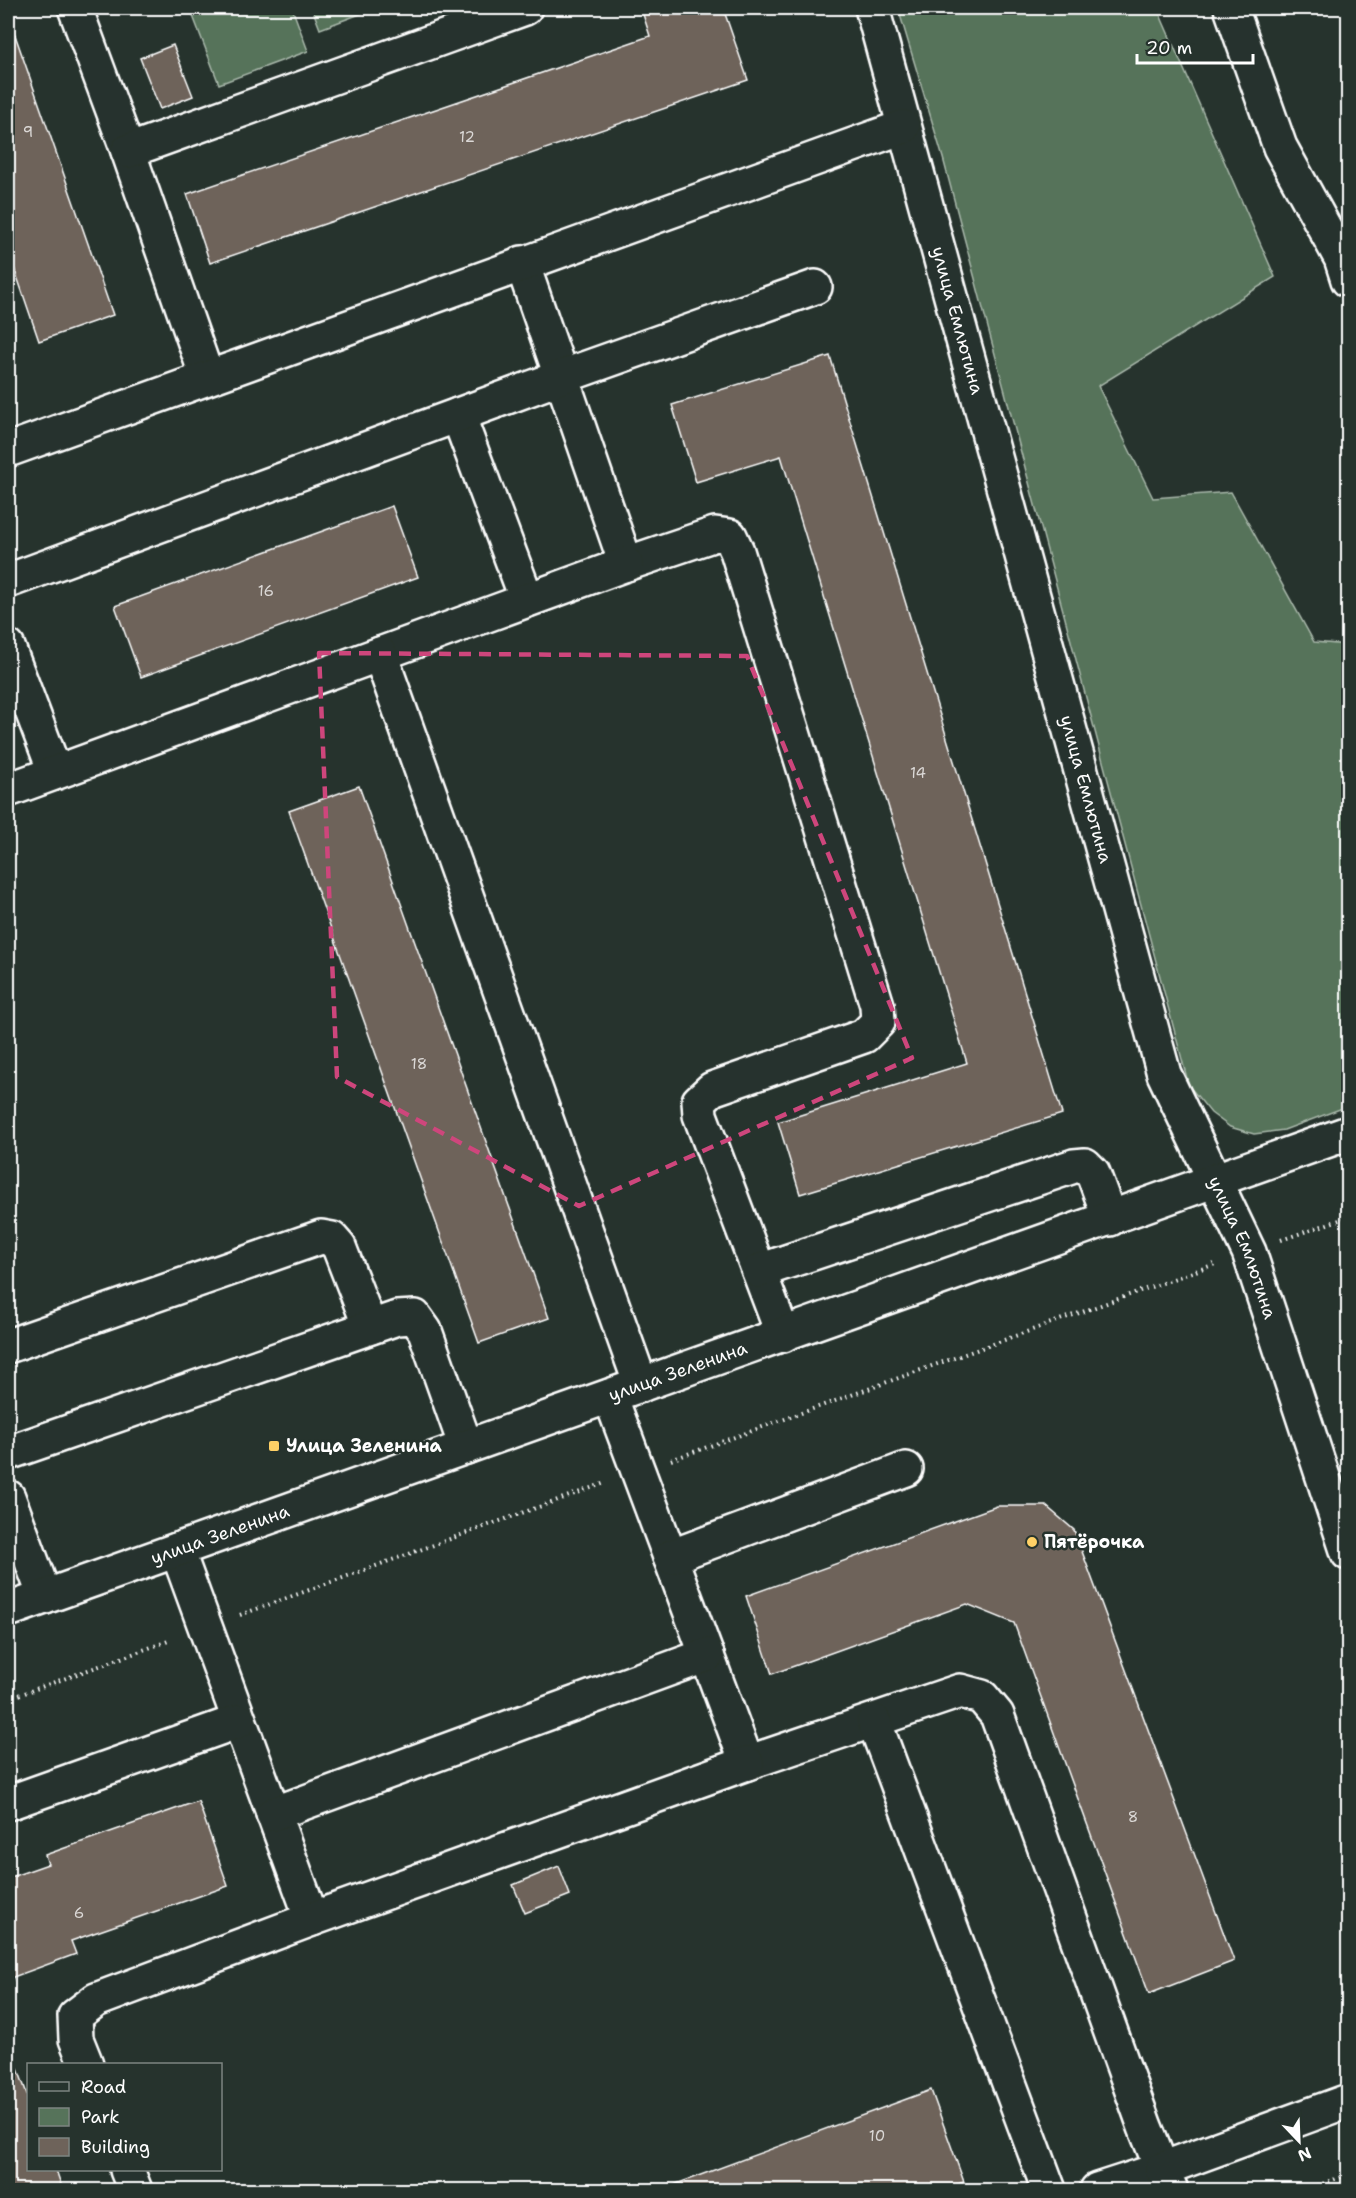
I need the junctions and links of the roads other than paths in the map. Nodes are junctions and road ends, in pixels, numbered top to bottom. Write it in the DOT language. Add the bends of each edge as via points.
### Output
graph roads {
  1 [pos="75,8"];
  2 [pos="525,8"];
  3 [pos="872,8"];
  4 [pos="1231,8"];
  5 [pos="903,127"];
  6 [pos="128,151"];
  7 [pos="522,263"];
  8 [pos="1348,280"];
  9 [pos="815,287"];
  10 [pos="207,377"];
  11 [pos="561,377"];
  12 [pos="458,415"];
  13 [pos="8,450"];
  14 [pos="626,564"];
  15 [pos="8,581"];
  16 [pos="527,600"];
  17 [pos="8,647"];
  18 [pos="380,654"];
  19 [pos="55,772"];
  20 [pos="8,789"];
  21 [pos="1348,1133"];
  22 [pos="1215,1182"];
  23 [pos="1110,1219"];
  24 [pos="759,1271"];
  25 [pos="370,1327"];
  26 [pos="783,1335"];
  27 [pos="8,1346"];
  28 [pos="641,1385"];
  29 [pos="610,1396"];
  30 [pos="466,1447"];
  31 [pos="8,1453"];
  32 [pos="906,1469"];
  33 [pos="8,1497"];
  34 [pos="177,1550"];
  35 [pos="1348,1553"];
  36 [pos="670,1557"];
  37 [pos="45,1597"];
  38 [pos="8,1610"];
  39 [pos="706,1655"];
  40 [pos="239,1721"];
  41 [pos="874,1721"];
  42 [pos="747,1763"];
  43 [pos="8,1803"];
  44 [pos="273,1814"];
  45 [pos="312,1919"];
  46 [pos="86,2063"];
  47 [pos="1348,2101"];
  48 [pos="128,2171"];
  49 [pos="1166,2180"];
  50 [pos="135,2190"];
  51 [pos="1049,2190"];
  52 [pos="1097,2190"];
  1 -- 6 [label="street"];
  2 -- 6 [label="street"];
  3 -- 5 [label="street, улица Емлютина"];
  4 -- 8 [label="street" via="1280,147 1341,258"];
  5 -- 7 [label="street"];
  5 -- 22 [label="street, улица Емлютина" via="1164,1074"];
  6 -- 10 [label="street"];
  7 -- 10 [label="street"];
  7 -- 11 [label="street"];
  9 -- 11 [label="street"];
  10 -- 13 [label="street"];
  11 -- 12 [label="street"];
  11 -- 14 [label="street"];
  12 -- 15 [label="street"];
  12 -- 16 [label="street"];
  14 -- 16 [label="street"];
  14 -- 24 [label="street" via="715,534 730,537 877,1005 878,1022 864,1036 712,1089 699,1101 700,1115"];
  16 -- 18 [label="street"];
  17 -- 19 [label="street"];
  18 -- 19 [label="street"];
  18 -- 28 [label="street"];
  19 -- 20 [label="street"];
  21 -- 22 [label="street, улица Зеленина"];
  22 -- 23 [label="street, улица Зеленина"];
  22 -- 35 [label="street, улица Емлютина" via="1249,1252"];
  23 -- 24 [label="street" via="1093,1173 1085,1165 1074,1166"];
  23 -- 26 [label="street, улица Зеленина"];
  24 -- 26 [label="street"];
  25 -- 27 [label="street" via="339,1247 332,1239 321,1237"];
  25 -- 30 [label="street" via="415,1317 425,1331"];
  25 -- 31 [label="street"];
  26 -- 28 [label="street, улица Зеленина"];
  28 -- 29 [label="street, улица Зеленина"];
  29 -- 30 [label="street, улица Зеленина"];
  29 -- 36 [label="street"];
  30 -- 34 [label="street, улица Зеленина"];
  32 -- 36 [label="street"];
  33 -- 37 [label="street"];
  34 -- 37 [label="street, улица Зеленина"];
  34 -- 40 [label="street"];
  36 -- 39 [label="street"];
  37 -- 38 [label="street, улица Зеленина"];
  39 -- 42 [label="street"];
  39 -- 44 [label="street"];
  40 -- 43 [label="street"];
  40 -- 44 [label="street"];
  41 -- 42 [label="street"];
  41 -- 49 [label="street" via="960,1692 982,1697 997,1715"];
  41 -- 51 [label="street"];
  42 -- 45 [label="street"];
  44 -- 45 [label="street"];
  45 -- 46 [label="street" via="96,2000 75,2016 76,2039"];
  47 -- 49 [label="street"];
  48 -- 50 [label="street"];
  49 -- 52 [label="street"];
}
